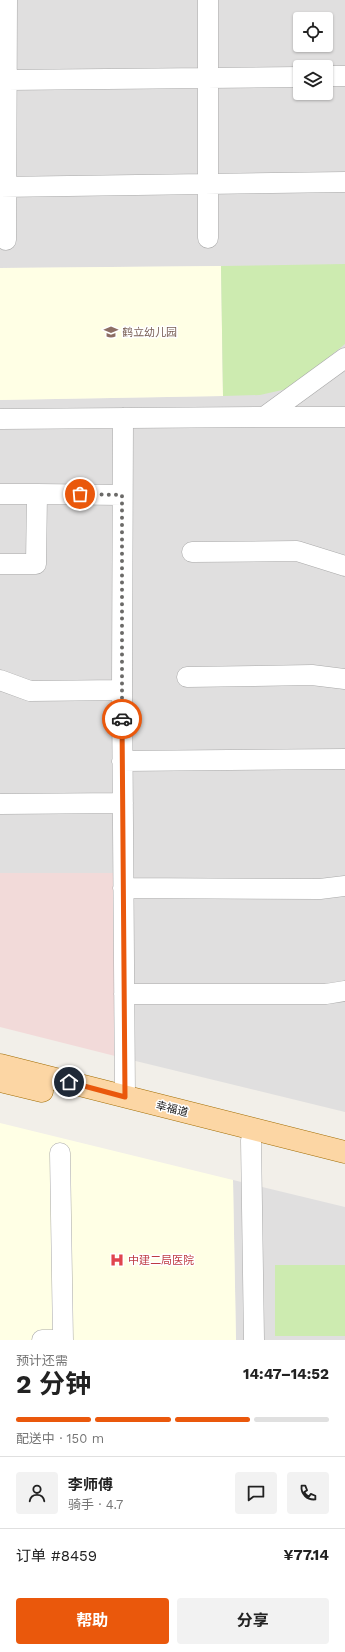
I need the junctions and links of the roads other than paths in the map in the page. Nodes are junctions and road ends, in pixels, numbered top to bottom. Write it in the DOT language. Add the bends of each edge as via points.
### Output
graph roads {
  1 [pos="7,0"];
  2 [pos="208,0"];
  3 [pos="333,76"];
  4 [pos="345,76"];
  5 [pos="293,77"];
  6 [pos="208,78"];
  7 [pos="7,80"];
  8 [pos="3,126"];
  9 [pos="345,182"];
  10 [pos="208,184"];
  11 [pos="3,187"];
  12 [pos="208,238"];
  13 [pos="6,240"];
  14 [pos="345,358"];
  15 [pos="264,417"];
  16 [pos="345,417"];
  17 [pos="123,418"];
  18 [pos="0,419"];
  19 [pos="0,494"];
  20 [pos="37,494"];
  21 [pos="122,495"];
  22 [pos="192,552"];
  23 [pos="0,564"];
  24 [pos="345,566"];
  25 [pos="187,677"];
  26 [pos="345,679"];
  27 [pos="0,680"];
  28 [pos="122,690"];
  29 [pos="345,759"];
  30 [pos="122,761"];
  31 [pos="123,803"];
  32 [pos="0,804"];
  33 [pos="345,886"];
  34 [pos="123,888"];
  35 [pos="345,991"];
  36 [pos="124,994"];
  37 [pos="0,1065"];
  38 [pos="0,1081"];
  39 [pos="125,1097"];
  40 [pos="251,1140"];
  41 [pos="345,1152"];
  42 [pos="60,1153"];
  43 [pos="345,1165"];
  44 [pos="42,1340"];
  45 [pos="63,1340"];
  46 [pos="254,1340"];
  1 -- 7 [label="street"];
  2 -- 6 [label="street"];
  3 -- 4 [label="street"];
  5 -- 6 [label="street"];
  6 -- 7 [label="street"];
  6 -- 10 [label="street"];
  7 -- 8 [label="street"];
  8 -- 11 [label="street"];
  9 -- 10 [label="street"];
  10 -- 11 [label="street"];
  10 -- 12 [label="street"];
  11 -- 13 [label="street"];
  14 -- 15 [label="street"];
  15 -- 16 [label="street"];
  15 -- 17 [label="street"];
  17 -- 18 [label="street"];
  17 -- 21 [label="street"];
  19 -- 20 [label="street"];
  20 -- 21 [label="street"];
  20 -- 23 [label="street" via="36,564"];
  21 -- 28 [label="street"];
  22 -- 24 [label="street" via="297,551"];
  25 -- 26 [label="street" via="312,675"];
  27 -- 28 [label="street" via="30,691"];
  28 -- 30 [label="street"];
  29 -- 30 [label="street"];
  30 -- 31 [label="street"];
  31 -- 32 [label="street"];
  31 -- 34 [label="street"];
  33 -- 34 [label="street" via="320,889"];
  34 -- 36 [label="street"];
  35 -- 36 [label="street" via="326,994"];
  36 -- 39 [label="street"];
  37 -- 39 [label="main road, 幸福道"];
  38 -- 40 [label="main road, 幸福道"];
  39 -- 41 [label="main road, 幸福道"];
  40 -- 43 [label="main road, 幸福道"];
  40 -- 46 [label="street"];
  42 -- 45 [label="street"];
  44 -- 45 [label="street"];
}
